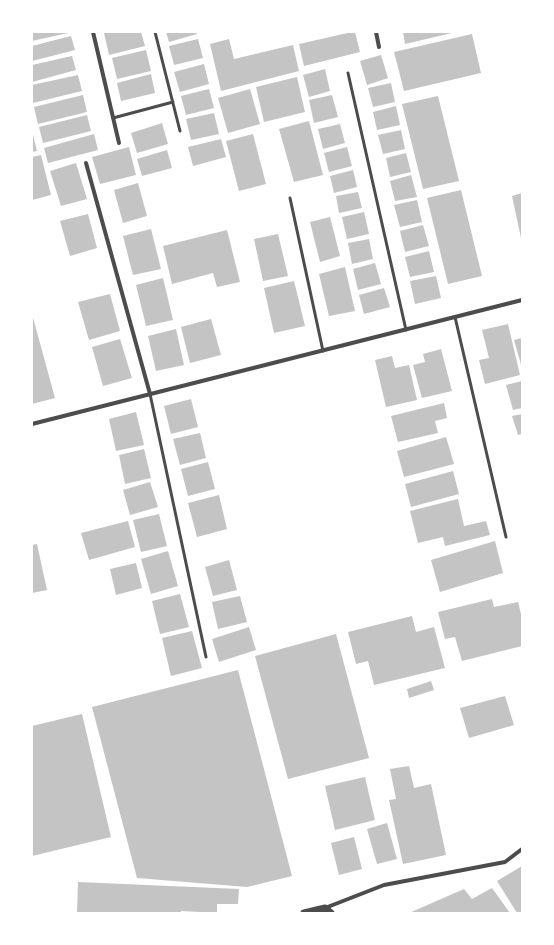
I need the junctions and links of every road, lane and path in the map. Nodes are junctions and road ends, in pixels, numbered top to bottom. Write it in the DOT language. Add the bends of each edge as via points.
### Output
graph roads {
  1 [pos="93,32"];
  2 [pos="155,32"];
  3 [pos="376,32"];
  4 [pos="379,47"];
  5 [pos="348,74"];
  6 [pos="173,102"];
  7 [pos="113,118"];
  8 [pos="180,131"];
  9 [pos="119,143"];
  10 [pos="86,163"];
  11 [pos="290,198"];
  12 [pos="522,300"];
  13 [pos="455,317"];
  14 [pos="406,330"];
  15 [pos="323,351"];
  16 [pos="150,394"];
  17 [pos="32,424"];
  18 [pos="506,538"];
  19 [pos="206,657"];
  20 [pos="522,849"];
  21 [pos="327,911"];
  22 [pos="304,913"];
  1 -- 7 [label="street"];
  2 -- 6 [label="lane"];
  3 -- 4 [label="street"];
  5 -- 14 [label="lane"];
  6 -- 7 [label="lane"];
  6 -- 8 [label="lane"];
  7 -- 9 [label="street"];
  10 -- 16 [label="street"];
  11 -- 15 [label="lane"];
  12 -- 13 [label="street"];
  13 -- 14 [label="street"];
  13 -- 18 [label="lane"];
  14 -- 15 [label="street"];
  15 -- 16 [label="street"];
  16 -- 17 [label="street"];
  16 -- 19 [label="lane"];
  20 -- 21 [label="street" via="505,862 384,885"];
  21 -- 22 [label="street"];
}
